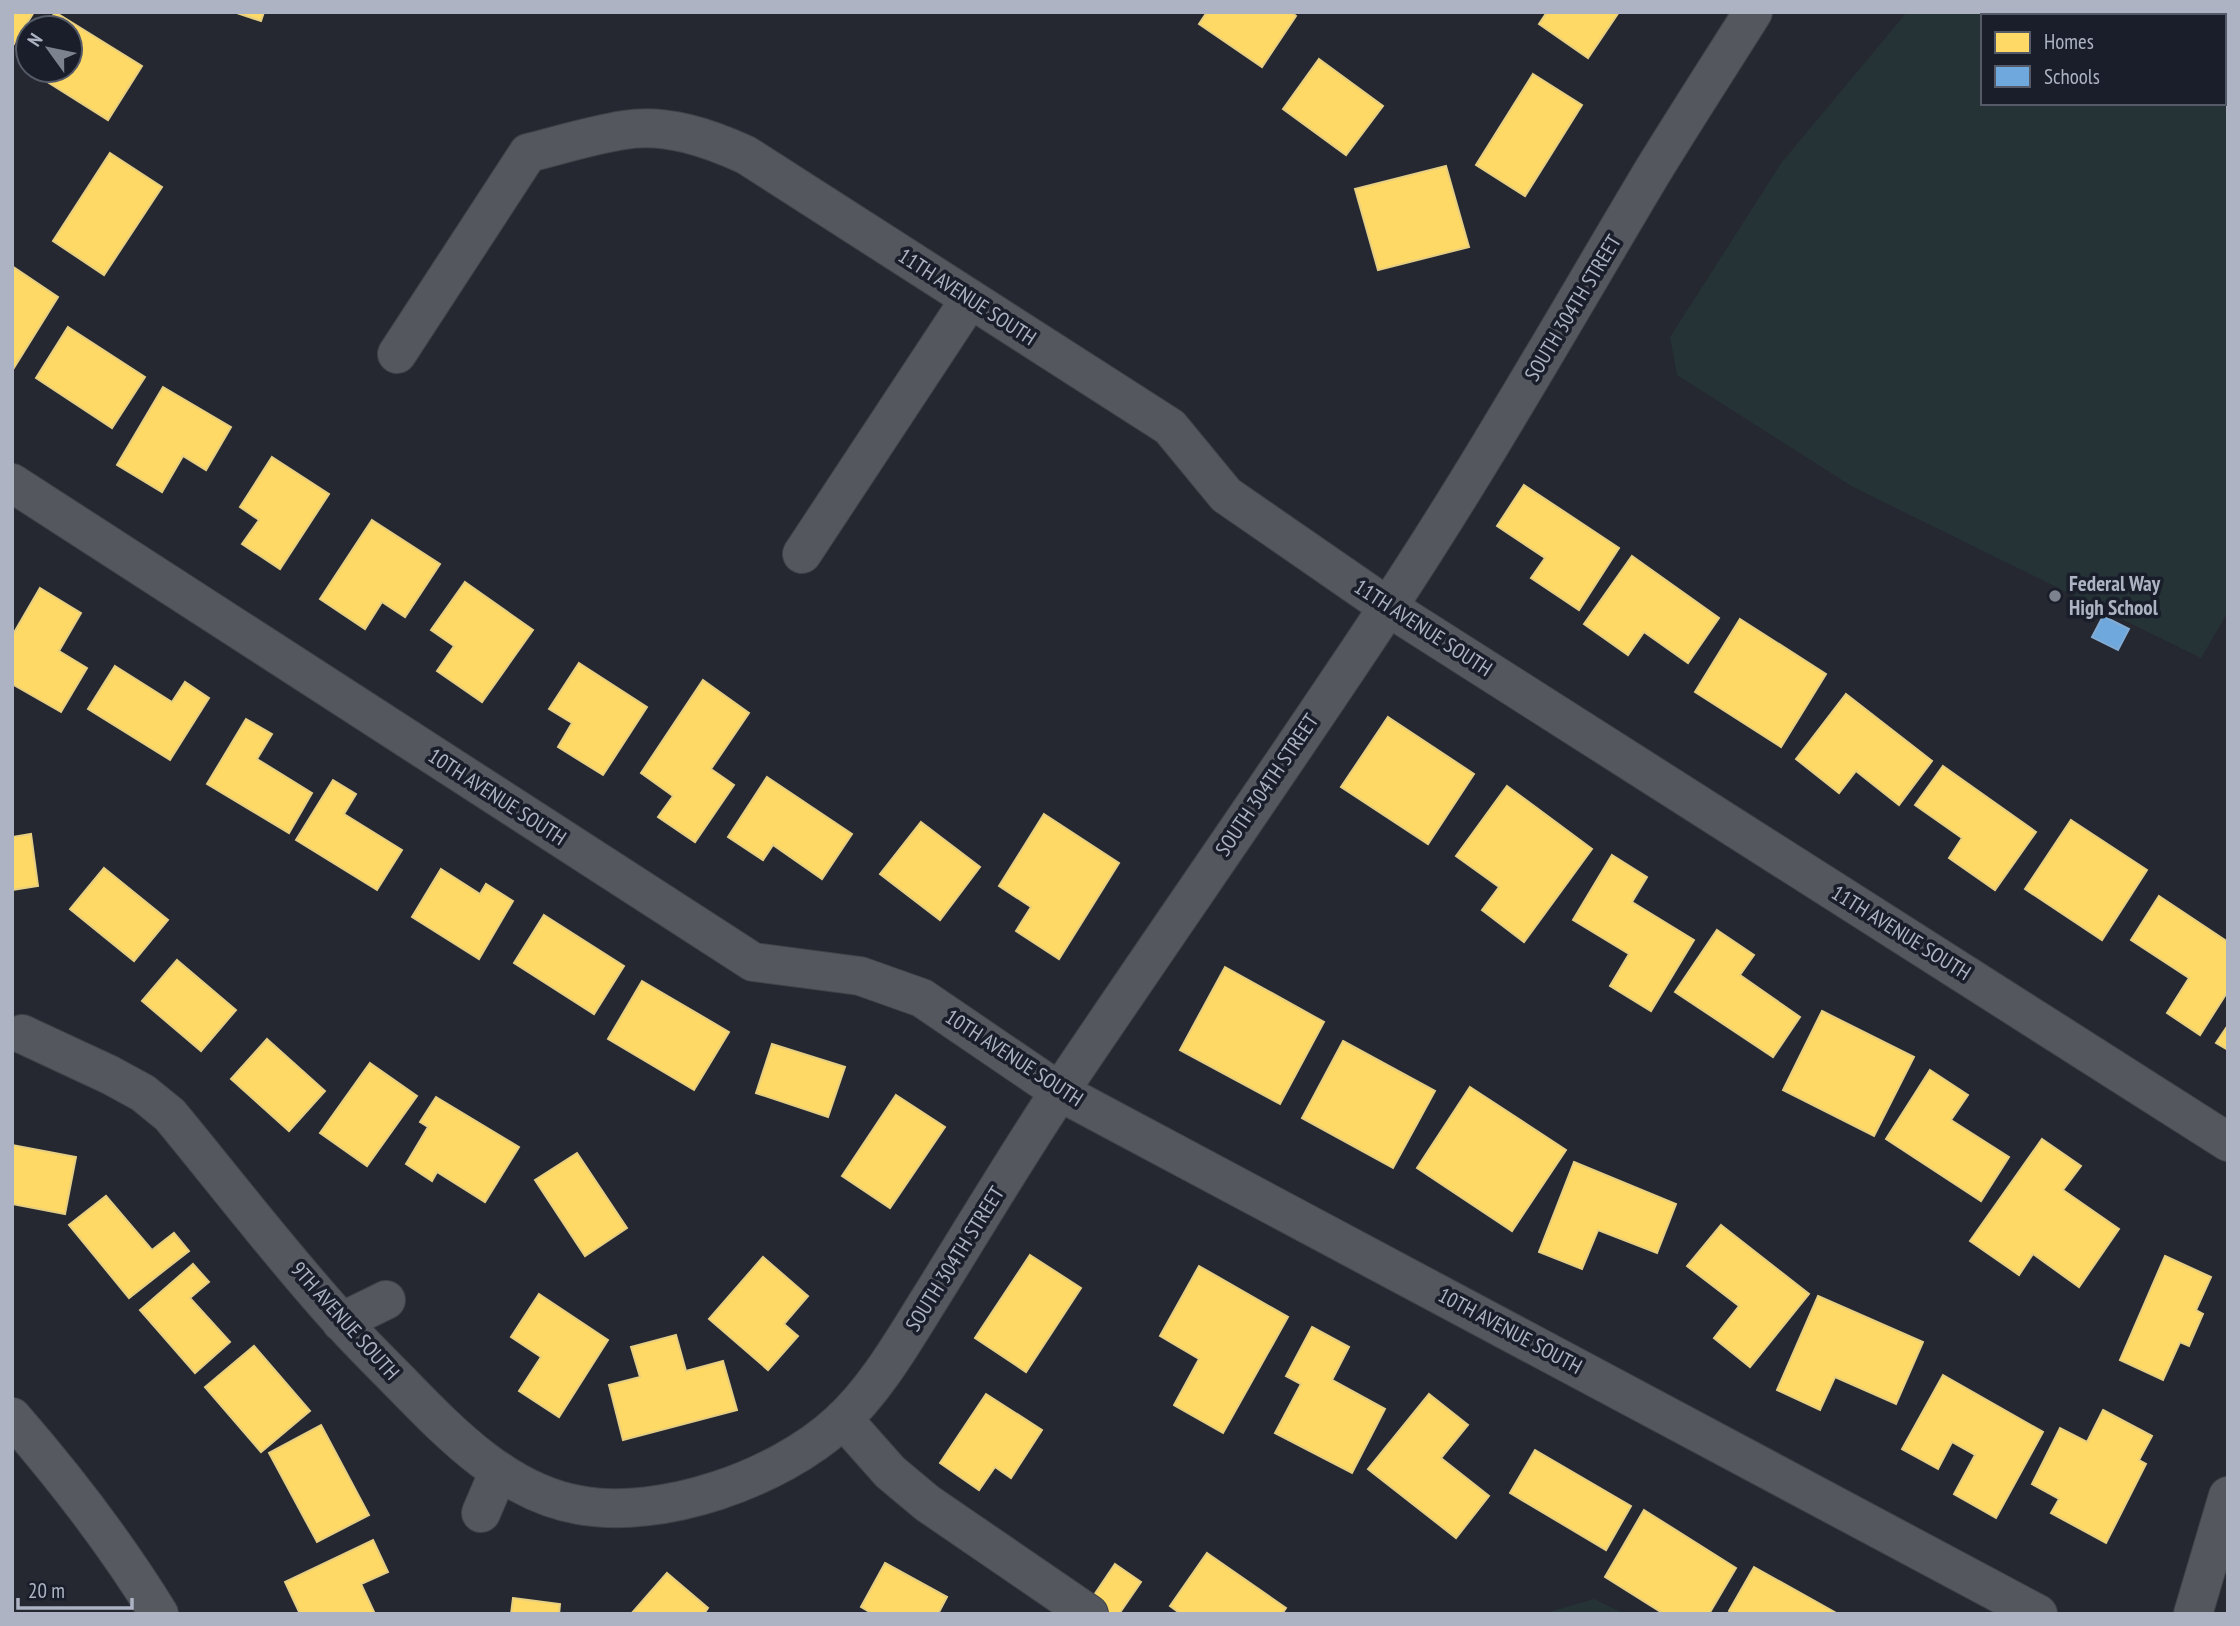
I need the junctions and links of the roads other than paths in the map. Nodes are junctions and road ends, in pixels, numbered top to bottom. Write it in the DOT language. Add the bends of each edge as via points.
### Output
graph roads {
  1 [pos="1753,12"];
  2 [pos="970,299"];
  3 [pos="397,354"];
  4 [pos="12,483"];
  5 [pos="802,554"];
  6 [pos="1388,607"];
  7 [pos="22,1034"];
  8 [pos="1060,1091"];
  9 [pos="2228,1142"];
  10 [pos="386,1300"];
  11 [pos="341,1322"];
  12 [pos="12,1418"];
  13 [pos="843,1419"];
  14 [pos="499,1471"];
  15 [pos="714,1492"];
  16 [pos="2228,1496"];
  17 [pos="481,1513"];
  18 [pos="159,1614"];
  19 [pos="1089,1614"];
  20 [pos="2038,1614"];
  21 [pos="2193,1614"];
  1 -- 6 [label="street, SOUTH 304TH STREET"];
  2 -- 3 [label="street, 11TH AVENUE SOUTH" via="746,155 680,132 626,130 528,153"];
  2 -- 5 [label="street"];
  2 -- 6 [label="street, 11TH AVENUE SOUTH" via="1170,427 1226,495"];
  4 -- 8 [label="street, 10TH AVENUE SOUTH" via="753,962 860,976 922,998"];
  6 -- 8 [label="street, SOUTH 304TH STREET"];
  6 -- 9 [label="street, 11TH AVENUE SOUTH"];
  7 -- 11 [label="street, 9TH AVENUE SOUTH" via="143,1093 170,1115"];
  8 -- 13 [label="street, SOUTH 304TH STREET" via="906,1336 862,1402"];
  8 -- 20 [label="street, 10TH AVENUE SOUTH"];
  10 -- 11 [label="street"];
  11 -- 14 [label="street, 9TH AVENUE SOUTH" via="456,1437"];
  12 -- 18 [label="main road" via="60,1472"];
  13 -- 15 [label="street, SOUTH 304TH STREET" via="793,1457"];
  13 -- 19 [label="street" via="890,1472 927,1503"];
  14 -- 15 [label="street, 9TH AVENUE SOUTH" via="550,1498 589,1506 635,1508"];
  14 -- 17 [label="street"];
  16 -- 21 [label="street"];
}
